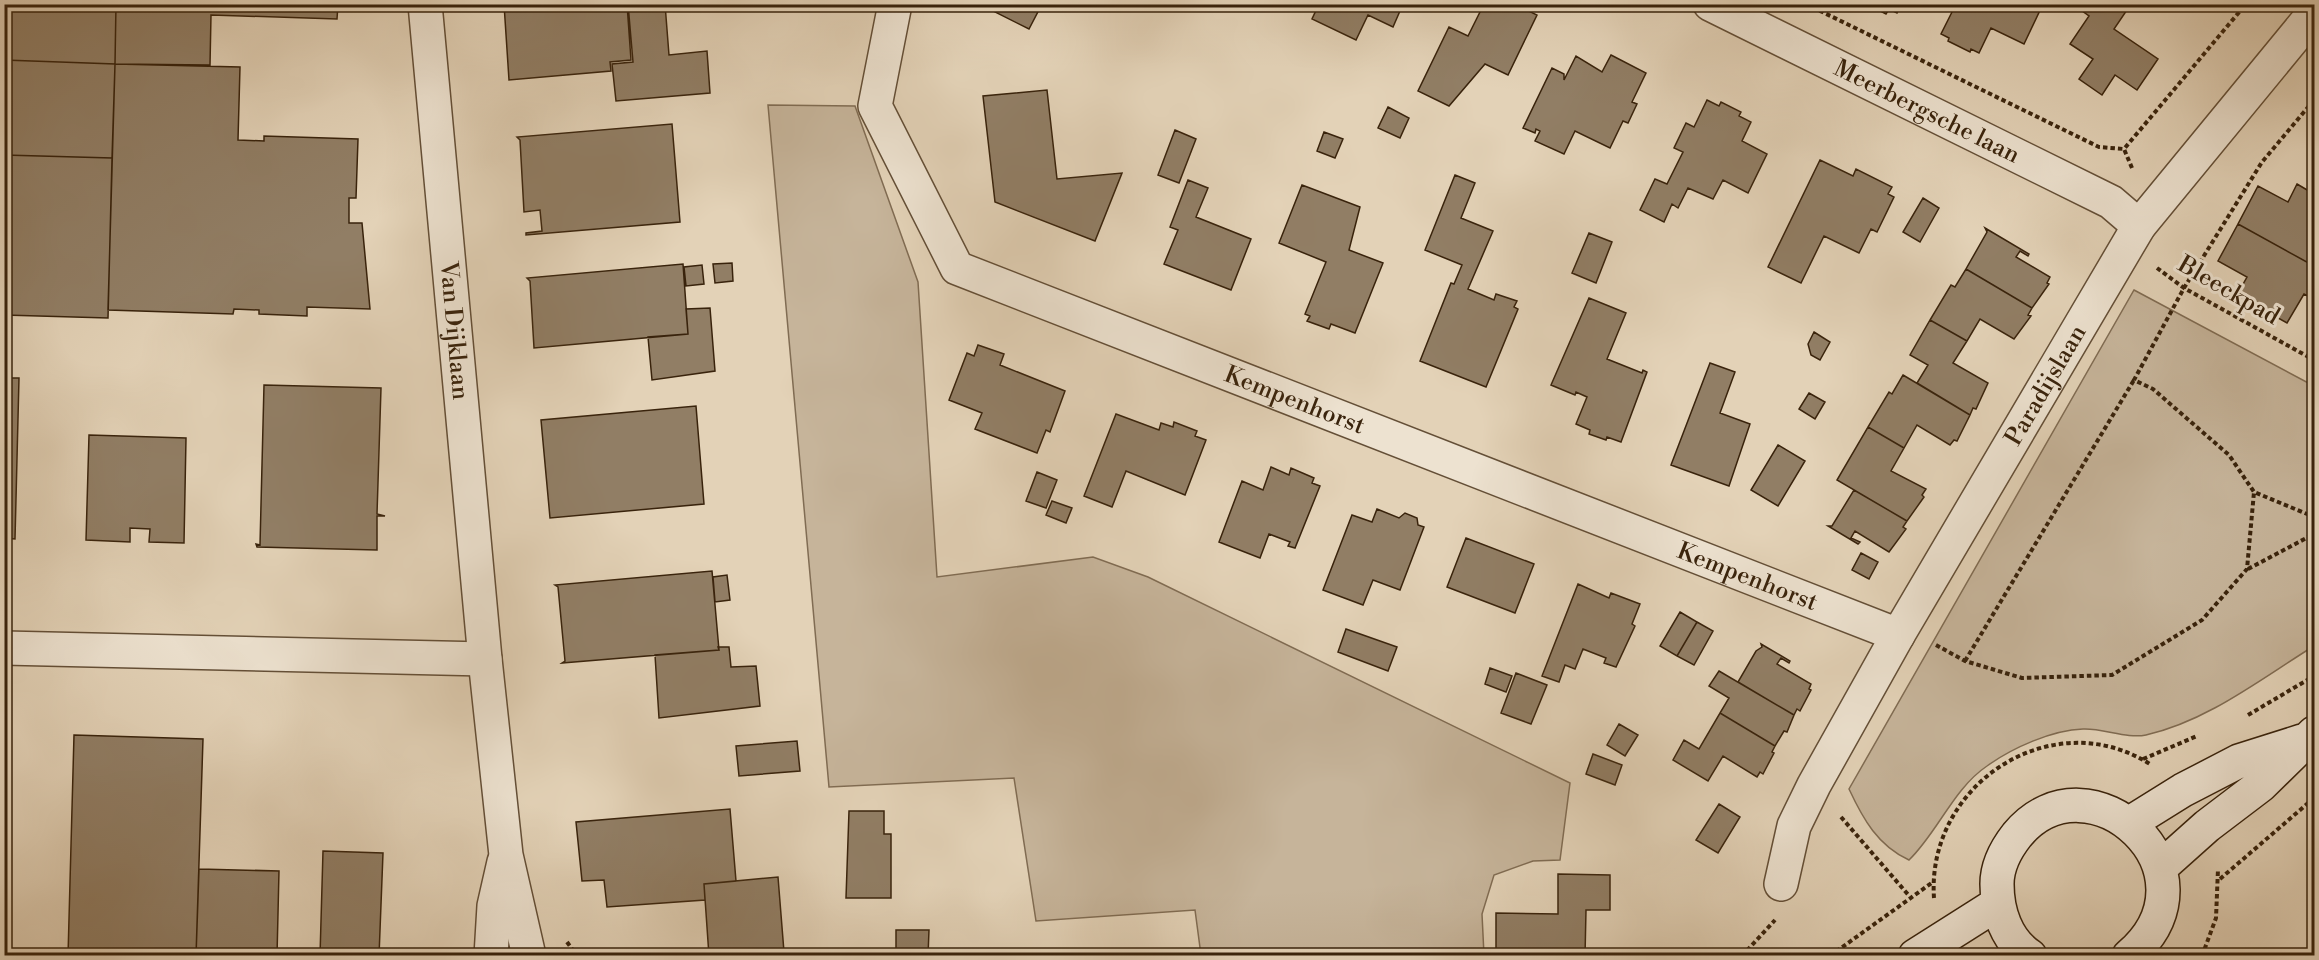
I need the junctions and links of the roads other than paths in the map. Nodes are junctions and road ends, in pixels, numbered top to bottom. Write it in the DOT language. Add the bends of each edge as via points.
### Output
graph roads {
  1 [pos="425,4"];
  2 [pos="895,4"];
  3 [pos="1710,4"];
  4 [pos="2314,13"];
  5 [pos="2133,237"];
  6 [pos="1901,631"];
  7 [pos="4,648"];
  8 [pos="485,659"];
  9 [pos="2309,737"];
  10 [pos="2130,823"];
  11 [pos="506,855"];
  12 [pos="2160,868"];
  13 [pos="1781,884"];
  14 [pos="1997,904"];
  15 [pos="2140,952"];
  16 [pos="2022,954"];
  17 [pos="491,956"];
  18 [pos="529,956"];
  19 [pos="1915,956"];
  1 -- 8 [label="street, Van Dijklaan"];
  2 -- 6 [label="street, Kempenhorst" via="875,106 957,268"];
  3 -- 5 [label="street, Meerbergsche laan" via="2111,202"];
  4 -- 5 [label="street, Paradijslaan"];
  5 -- 6 [label="street, Paradijslaan"];
  6 -- 13 [label="street, Paradijslaan" via="1794,826"];
  7 -- 8 [label="street"];
  8 -- 11 [label="street, Van Dijklaan"];
  9 -- 10 [label="street" via="2239,760"];
  9 -- 12 [label="street" via="2261,785"];
  10 -- 12 [label="street" via="2149,843"];
  10 -- 14 [label="street" via="2105,810 2077,806 2049,812 2033,821 2007,848 1997,875"];
  11 -- 17 [label="street, Van Dijklaan" via="494,906"];
  11 -- 18 [label="street, Van Dijklaan"];
  12 -- 15 [label="street" via="2163,894 2157,921"];
  14 -- 16 [label="street"];
  14 -- 19 [label="street"];
}
